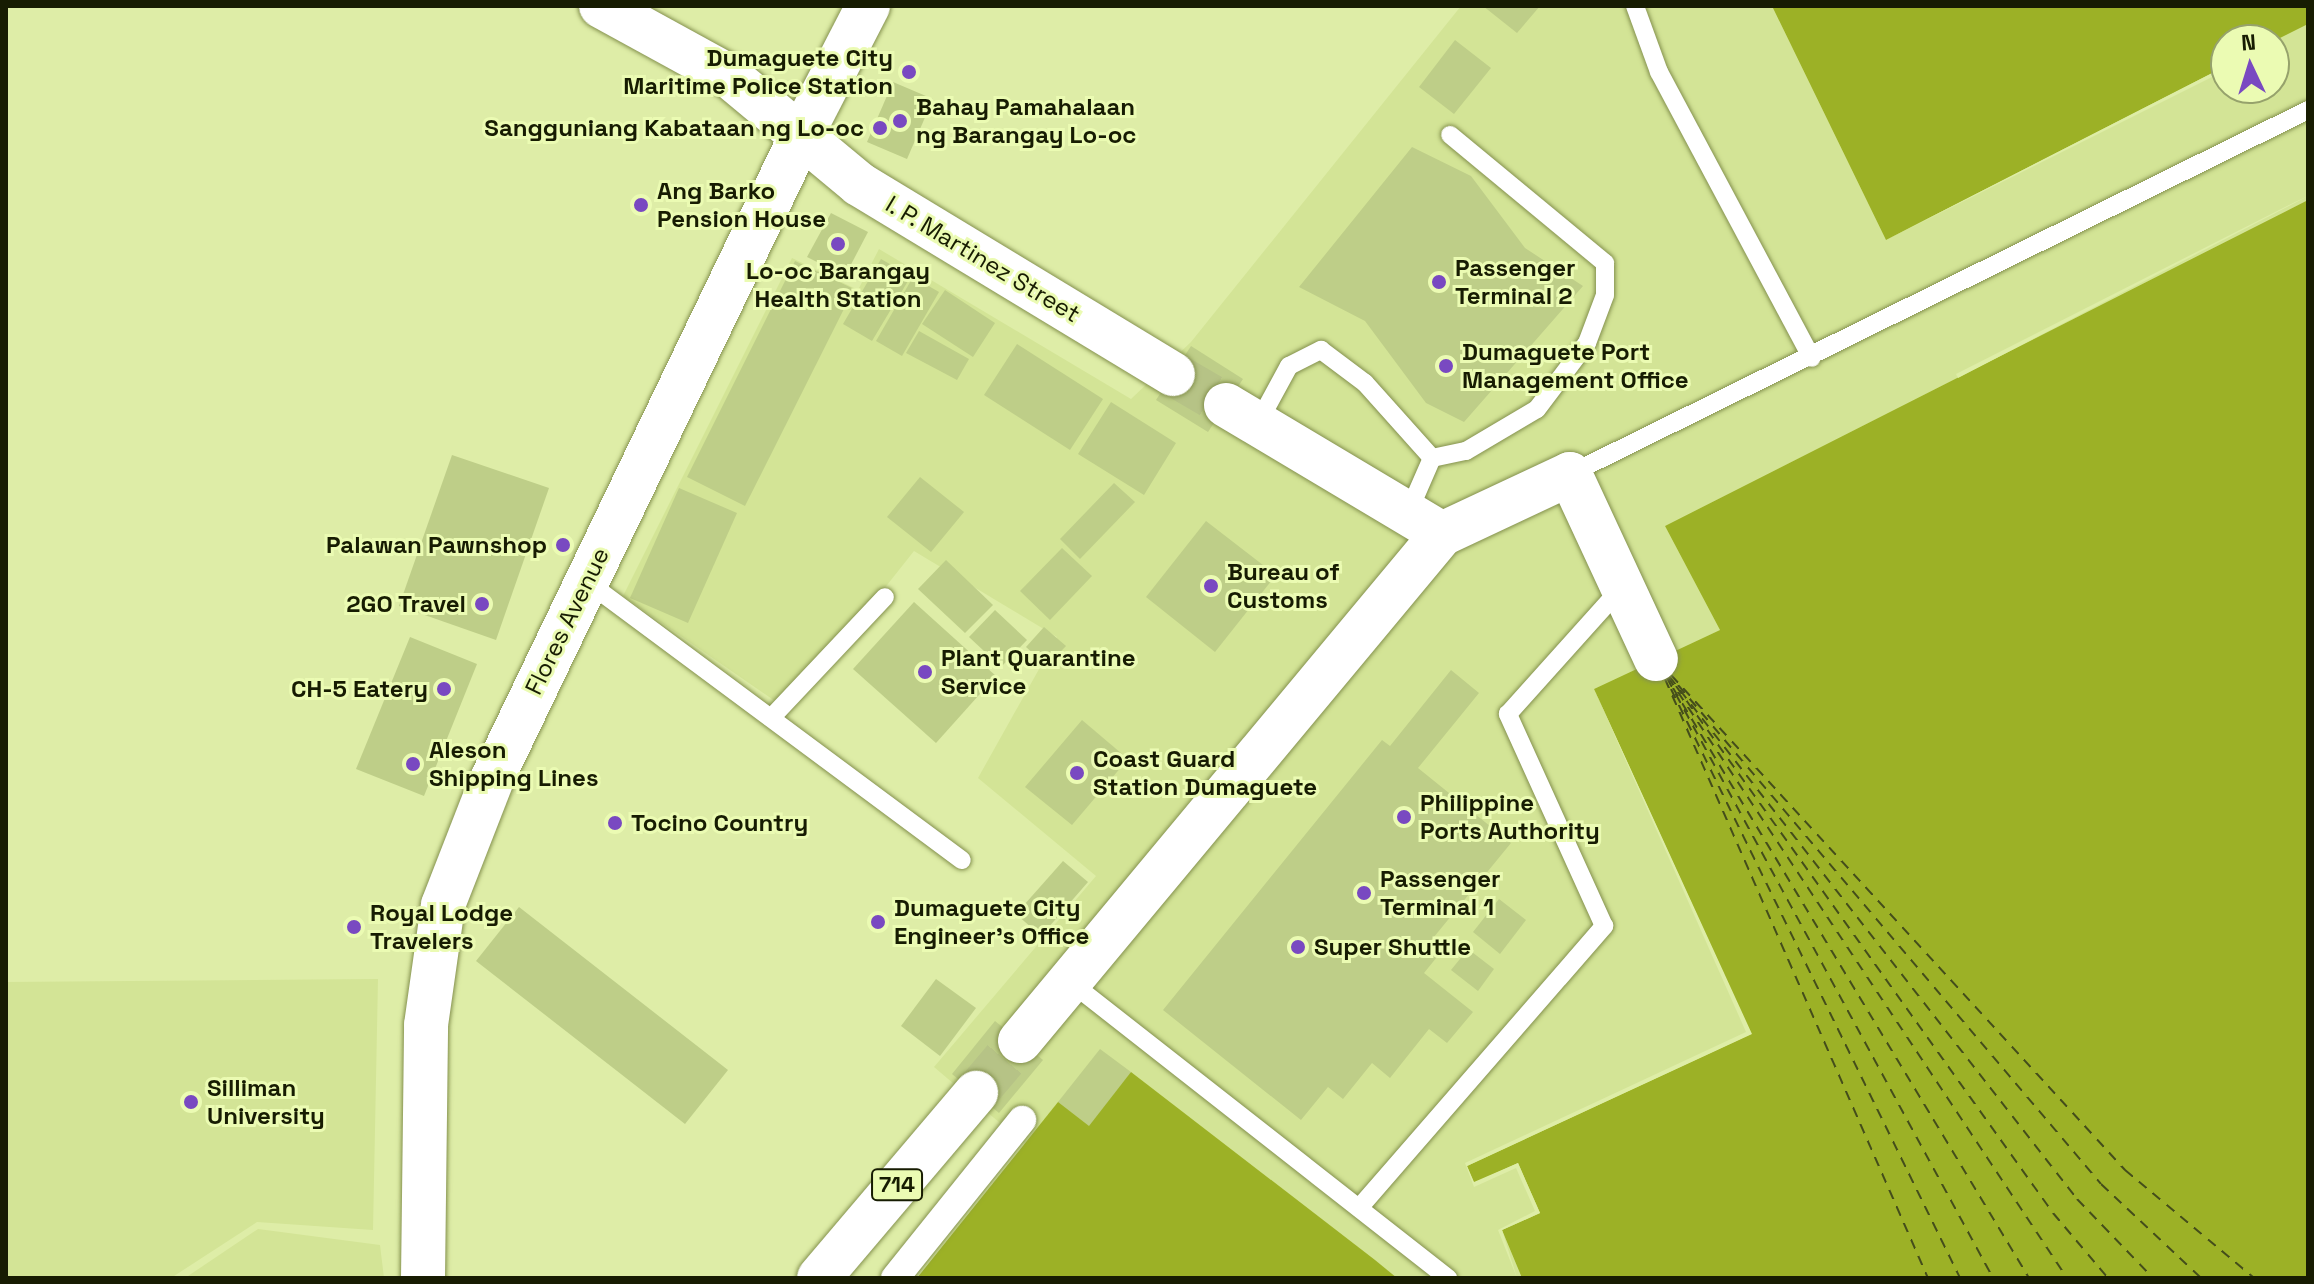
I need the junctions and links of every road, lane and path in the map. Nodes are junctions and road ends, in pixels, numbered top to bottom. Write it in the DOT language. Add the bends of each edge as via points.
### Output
graph roads {
  1 [pos="601,6"];
  2 [pos="868,6"];
  3 [pos="1635,6"];
  4 [pos="2308,110"];
  5 [pos="803,132"];
  6 [pos="1450,135"];
  7 [pos="1812,358"];
  8 [pos="1173,374"];
  9 [pos="1241,414"];
  10 [pos="1432,458"];
  11 [pos="1570,474"];
  12 [pos="1426,523"];
  13 [pos="586,581"];
  14 [pos="1623,586"];
  15 [pos="885,597"];
  16 [pos="1656,659"];
  17 [pos="771,718"];
  18 [pos="962,860"];
  19 [pos="1069,981"];
  20 [pos="1020,1041"];
  21 [pos="976,1093"];
  22 [pos="1022,1120"];
  23 [pos="1359,1208"];
  24 [pos="423,1278"];
  25 [pos="819,1278"];
  26 [pos="895,1278"];
  27 [pos="1448,1278"];
  1 -- 5 [label="main road, I. P. Martinez Street" via="729,76"];
  2 -- 5 [label="main road, Flores Avenue"];
  3 -- 7 [label="lane" via="1659,72"];
  4 -- 7 [label="lane"];
  5 -- 8 [label="main road, I. P. Martinez Street" via="859,184"];
  5 -- 13 [label="main road, Flores Avenue"];
  6 -- 10 [label="lane" via="1605,263 1605,295 1587,343 1537,409 1466,451"];
  7 -- 11 [label="lane"];
  9 -- 10 [label="lane" via="1289,366 1321,350 1365,383"];
  9 -- 12 [label="main road"];
  10 -- 12 [label="lane"];
  11 -- 12 [label="main road"];
  11 -- 14 [label="main road"];
  12 -- 19 [label="main road"];
  13 -- 17 [label="lane"];
  13 -- 24 [label="main road, Flores Avenue" via="492,779 443,905 426,1025"];
  14 -- 16 [label="main road"];
  14 -- 23 [label="lane" via="1508,714 1604,926"];
  15 -- 17 [label="lane"];
  17 -- 18 [label="lane"];
  19 -- 20 [label="main road"];
  19 -- 23 [label="lane"];
  21 -- 25 [label="main road, 714"];
  22 -- 26 [label="street"];
  23 -- 27 [label="lane"];
}
